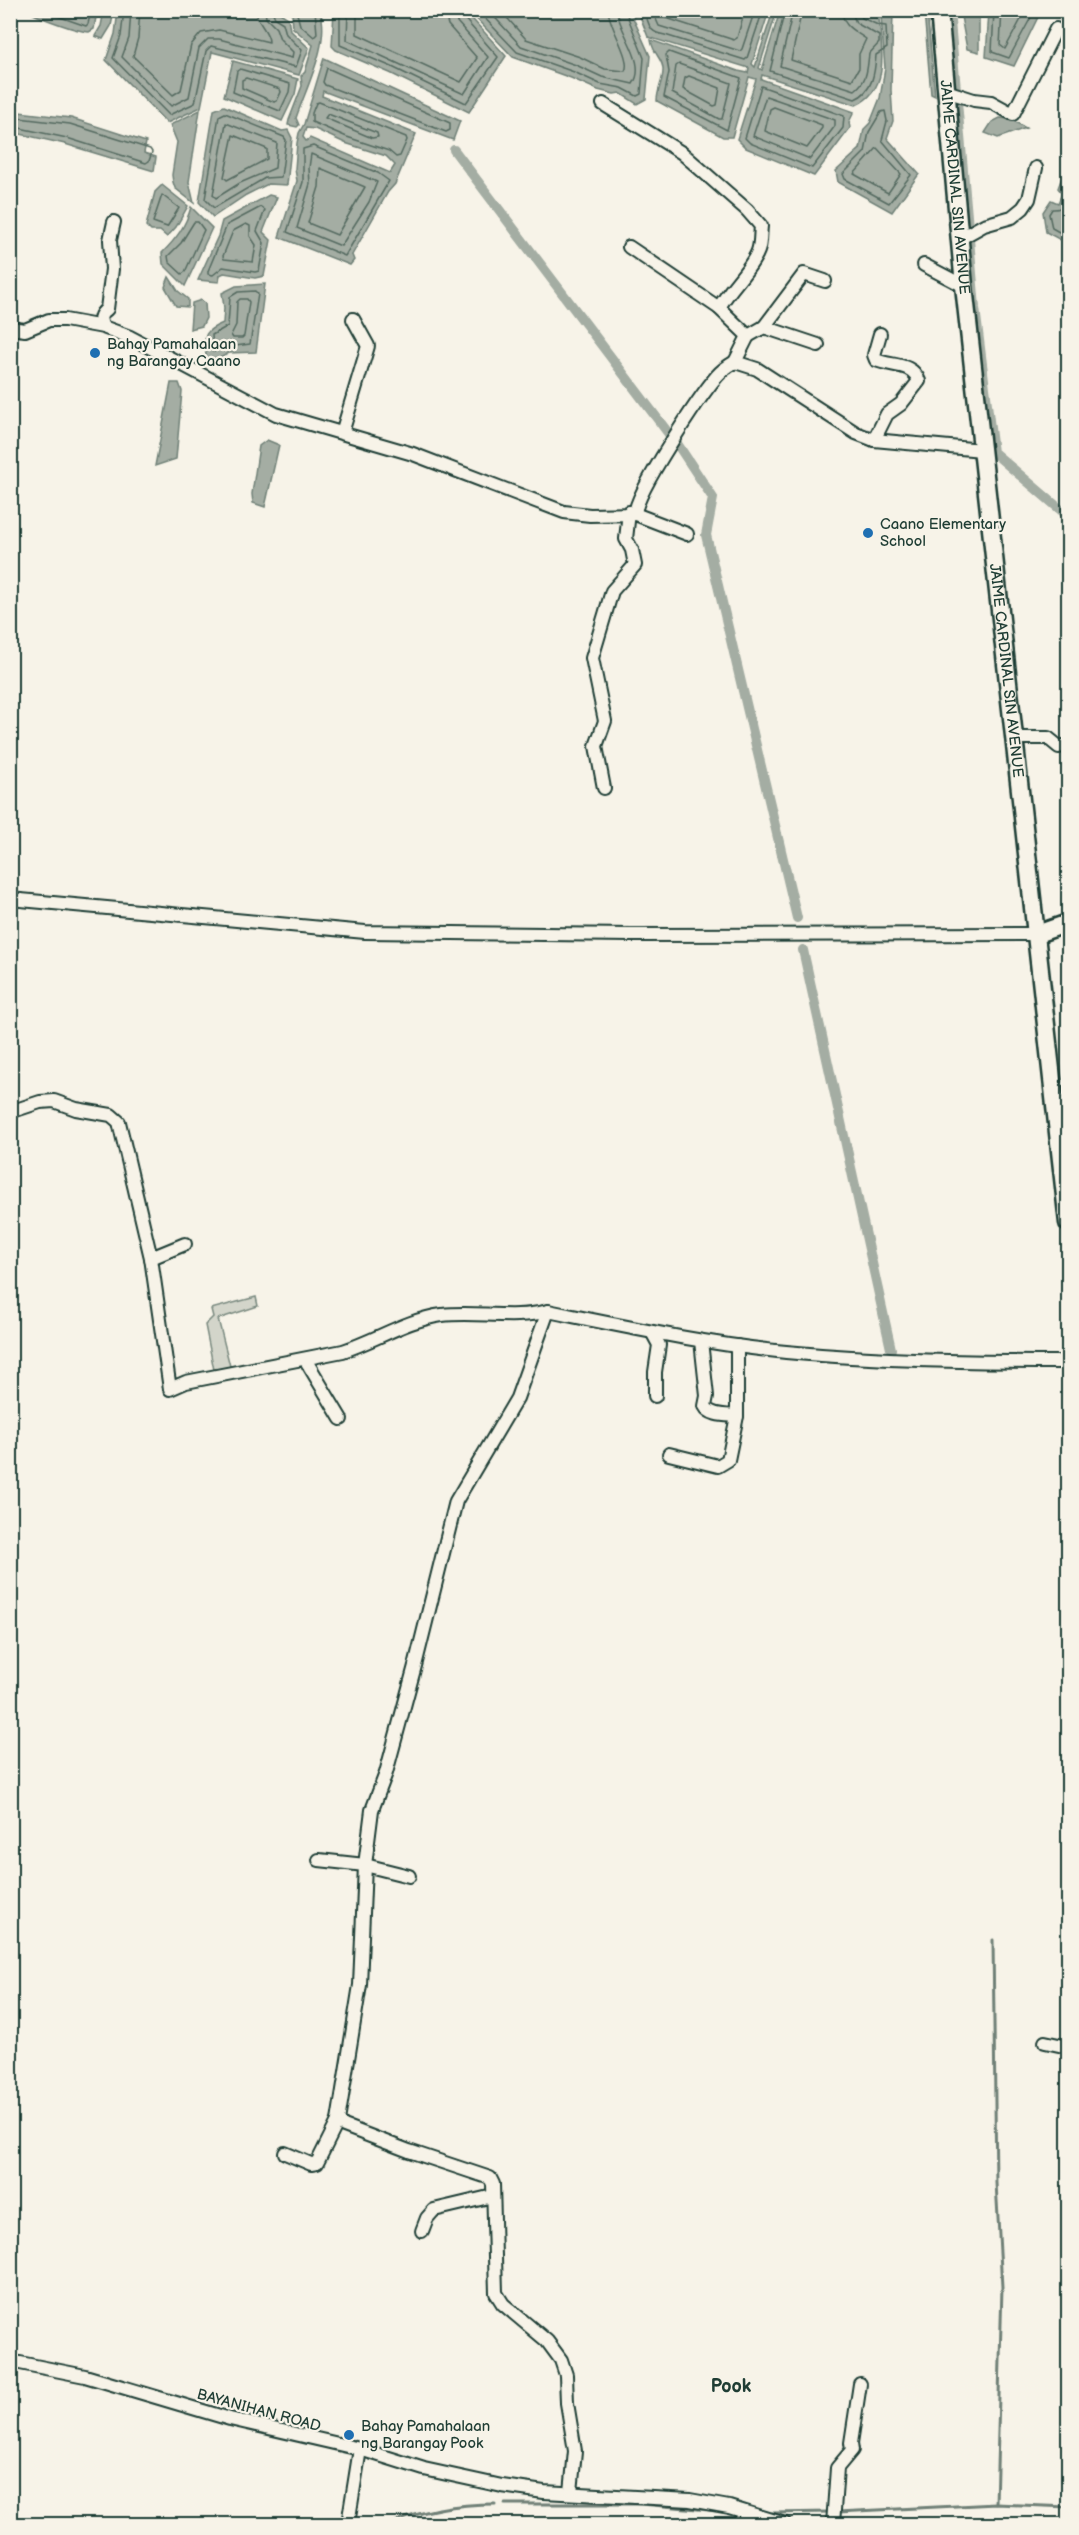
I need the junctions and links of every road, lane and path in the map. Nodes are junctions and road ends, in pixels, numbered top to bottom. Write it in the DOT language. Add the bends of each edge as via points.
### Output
graph roads {
  1 [pos="939,10"];
  2 [pos="1056,29"];
  3 [pos="947,91"];
  4 [pos="603,104"];
  5 [pos="1036,168"];
  6 [pos="114,222"];
  7 [pos="959,239"];
  8 [pos="629,247"];
  9 [pos="924,265"];
  10 [pos="825,281"];
  11 [pos="964,286"];
  12 [pos="719,308"];
  13 [pos="353,319"];
  14 [pos="104,327"];
  15 [pos="764,327"];
  16 [pos="10,328"];
  17 [pos="880,334"];
  18 [pos="748,336"];
  19 [pos="818,345"];
  20 [pos="735,362"];
  21 [pos="342,433"];
  22 [pos="874,440"];
  23 [pos="982,450"];
  24 [pos="632,513"];
  25 [pos="687,534"];
  26 [pos="1015,738"];
  27 [pos="1068,745"];
  28 [pos="604,788"];
  29 [pos="10,899"];
  30 [pos="1068,923"];
  31 [pos="1037,934"];
  32 [pos="10,1112"];
  33 [pos="1068,1223"];
  34 [pos="185,1244"];
  35 [pos="151,1258"];
  36 [pos="548,1311"];
  37 [pos="652,1332"];
  38 [pos="702,1341"];
  39 [pos="737,1346"];
  40 [pos="305,1359"];
  41 [pos="1068,1362"];
  42 [pos="655,1396"];
  43 [pos="737,1416"];
  44 [pos="341,1419"];
  45 [pos="669,1454"];
  46 [pos="319,1860"];
  47 [pos="365,1865"];
  48 [pos="409,1876"];
  49 [pos="1045,2042"];
  50 [pos="1068,2048"];
  51 [pos="338,2121"];
  52 [pos="285,2153"];
  53 [pos="493,2196"];
  54 [pos="422,2231"];
  55 [pos="10,2361"];
  56 [pos="860,2384"];
  57 [pos="360,2449"];
  58 [pos="571,2492"];
  59 [pos="348,2524"];
  60 [pos="785,2524"];
  61 [pos="833,2524"];
  1 -- 3 [label="main road, JAIME CARDINAL SIN AVENUE"];
  2 -- 3 [label="street" via="1013,114 991,102"];
  3 -- 7 [label="main road, JAIME CARDINAL SIN AVENUE"];
  4 -- 12 [label="street" via="682,153 761,226 755,257"];
  5 -- 7 [label="street" via="1023,208 1012,217 984,225"];
  6 -- 14 [label="street" via="107,309 100,319"];
  7 -- 11 [label="main road, JAIME CARDINAL SIN AVENUE"];
  8 -- 12 [label="street"];
  9 -- 11 [label="street"];
  10 -- 15 [label="street" via="804,274"];
  11 -- 23 [label="main road, JAIME CARDINAL SIN AVENUE"];
  12 -- 18 [label="street"];
  13 -- 21 [label="street" via="368,346"];
  14 -- 16 [label="street" via="49,320 25,330"];
  14 -- 21 [label="street" via="276,414"];
  15 -- 18 [label="street"];
  15 -- 19 [label="street"];
  17 -- 22 [label="street" via="876,360 909,367 920,381 887,414"];
  18 -- 20 [label="street"];
  20 -- 22 [label="street" via="757,369 856,433"];
  20 -- 24 [label="street" via="717,376 640,494"];
  21 -- 24 [label="street" via="414,454 564,512"];
  22 -- 23 [label="street"];
  23 -- 26 [label="main road, JAIME CARDINAL SIN AVENUE"];
  24 -- 25 [label="street"];
  24 -- 28 [label="street" via="626,539 635,565 612,591 592,658 605,721 596,746"];
  26 -- 27 [label="street" via="1048,738 1059,747"];
  26 -- 31 [label="main road, JAIME CARDINAL SIN AVENUE"];
  29 -- 31 [label="street" via="365,932"];
  30 -- 31 [label="main road"];
  31 -- 33 [label="main road, JAIME CARDINAL SIN AVENUE"];
  32 -- 35 [label="street" via="54,1101 115,1116 122,1128"];
  34 -- 35 [label="street"];
  35 -- 40 [label="street" via="170,1389 186,1382"];
  36 -- 37 [label="street"];
  36 -- 40 [label="street" via="530,1316 438,1316 394,1328 365,1344"];
  36 -- 47 [label="street" via="517,1398 456,1501 386,1773 372,1810"];
  37 -- 38 [label="street"];
  37 -- 42 [label="street" via="659,1345"];
  38 -- 39 [label="street"];
  38 -- 43 [label="street" via="707,1411"];
  39 -- 41 [label="street" via="935,1361"];
  39 -- 43 [label="street"];
  40 -- 44 [label="street"];
  43 -- 45 [label="street" via="732,1450 724,1464 718,1466"];
  46 -- 47 [label="street"];
  47 -- 48 [label="street"];
  47 -- 51 [label="street" via="360,1985"];
  49 -- 50 [label="street"];
  51 -- 52 [label="street" via="317,2163"];
  51 -- 53 [label="street" via="409,2151 490,2178"];
  53 -- 54 [label="street" via="441,2206 427,2218"];
  53 -- 58 [label="street" via="496,2293 503,2304 547,2341 566,2375 575,2451"];
  55 -- 57 [label="street, BAYANIHAN ROAD" via="85,2376 230,2419"];
  56 -- 61 [label="street" via="852,2450 837,2468 835,2478"];
  57 -- 58 [label="street, BAYANIHAN ROAD" via="424,2469 502,2486"];
  57 -- 59 [label="street"];
  58 -- 60 [label="street, BAYANIHAN ROAD" via="690,2500"];
}
